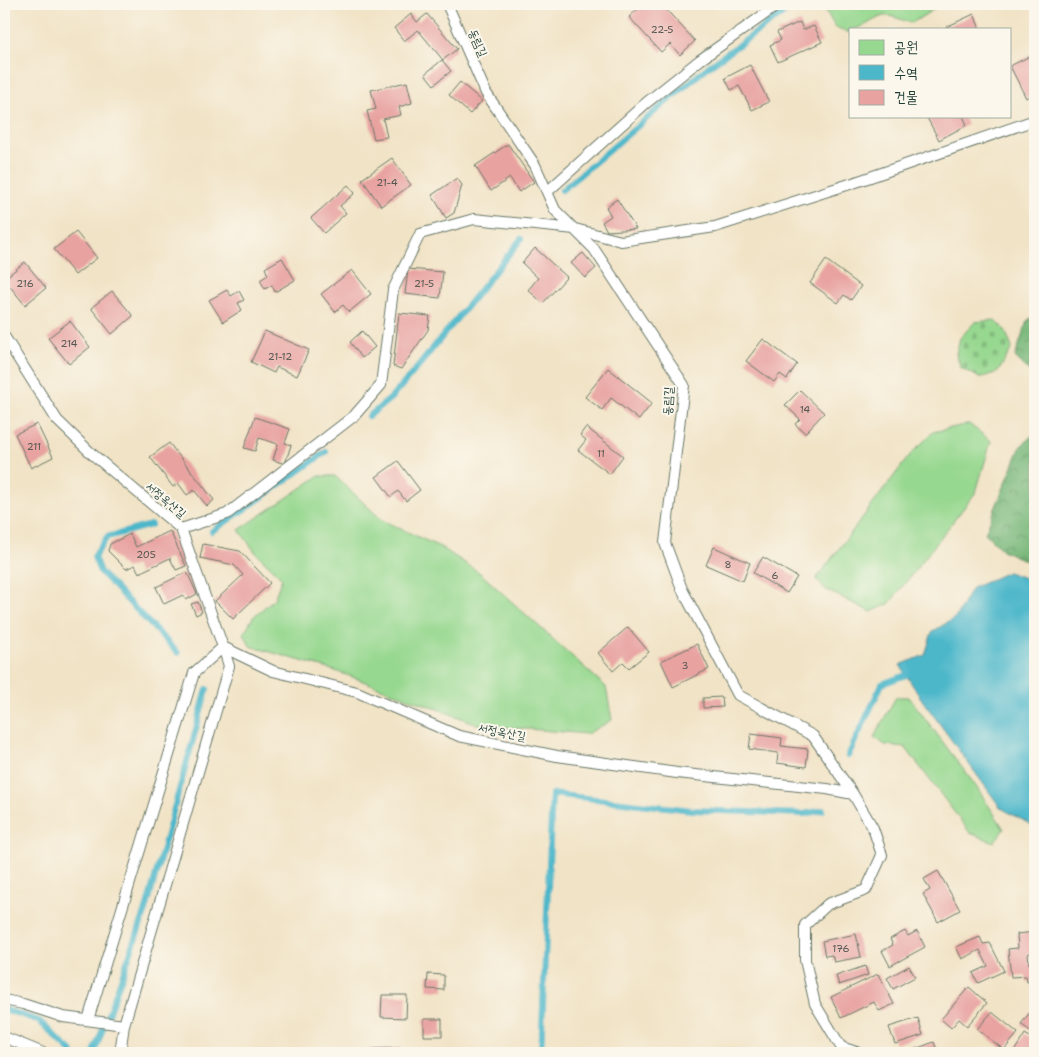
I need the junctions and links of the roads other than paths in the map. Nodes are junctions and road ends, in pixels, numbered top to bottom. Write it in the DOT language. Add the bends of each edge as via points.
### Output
graph roads {
  1 [pos="447,4"];
  2 [pos="779,4"];
  3 [pos="1035,120"];
  4 [pos="547,192"];
  5 [pos="575,229"];
  6 [pos="4,336"];
  7 [pos="181,529"];
  8 [pos="223,647"];
  9 [pos="853,794"];
  10 [pos="4,1000"];
  11 [pos="88,1020"];
  12 [pos="124,1025"];
  13 [pos="4,1036"];
  14 [pos="43,1053"];
  15 [pos="120,1053"];
  16 [pos="859,1053"];
  1 -- 4 [label="lane, 동림길" via="486,93 535,164"];
  2 -- 4 [label="lane" via="654,97"];
  3 -- 5 [label="lane" via="715,227 622,241"];
  4 -- 5 [label="lane, 동림길" via="555,210"];
  5 -- 7 [label="lane" via="474,219 420,234 393,290 381,385 354,416 227,514"];
  5 -- 9 [label="lane, 동림길" via="594,249 684,385 665,543 682,590 738,695 813,736"];
  6 -- 7 [label="lane, 서정옥산길" via="56,420"];
  7 -- 8 [label="lane, 서정옥산길"];
  8 -- 9 [label="lane, 서정옥산길" via="273,671 357,692 459,736 566,757 677,773 827,788"];
  8 -- 11 [label="lane" via="194,673"];
  8 -- 12 [label="lane" via="230,666"];
  9 -- 16 [label="lane" via="873,828 882,855 866,890 828,904 805,925 805,960 815,1004 841,1047"];
  10 -- 11 [label="lane" via="63,1017"];
  11 -- 12 [label="lane"];
  12 -- 15 [label="lane"];
  13 -- 14 [label="lane"];
}
